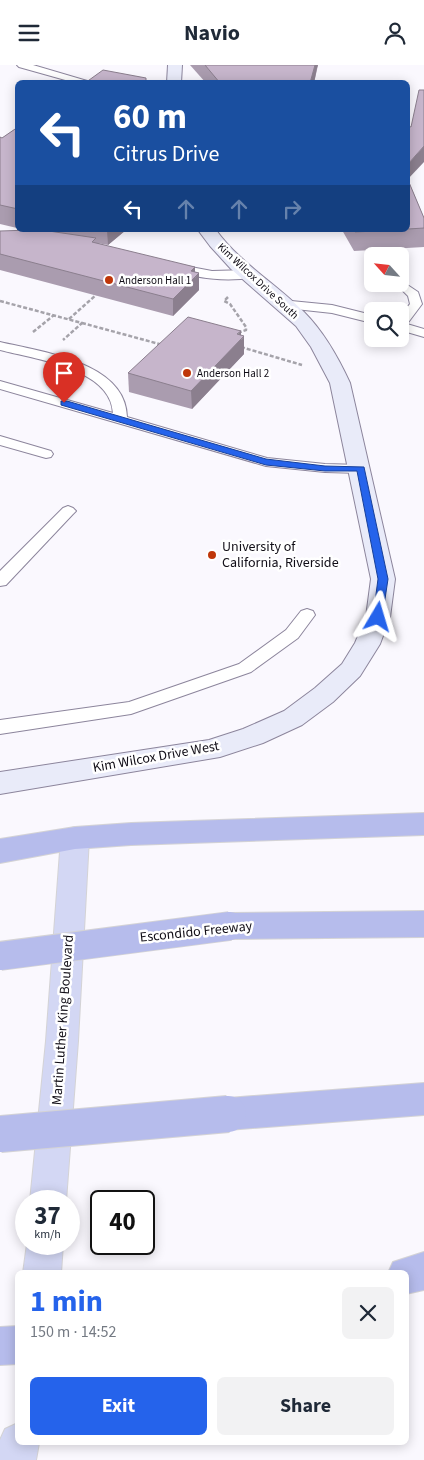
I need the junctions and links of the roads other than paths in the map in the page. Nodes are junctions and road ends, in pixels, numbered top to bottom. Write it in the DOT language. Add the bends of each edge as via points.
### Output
graph roads {
  1 [pos="22,65"];
  2 [pos="175,65"];
  3 [pos="78,80"];
  4 [pos="174,80"];
  5 [pos="208,232"];
  6 [pos="167,266"];
  7 [pos="248,274"];
  8 [pos="409,291"];
  9 [pos="282,304"];
  10 [pos="332,309"];
  11 [pos="409,313"];
  12 [pos="364,317"];
  13 [pos="409,328"];
  14 [pos="424,333"];
  15 [pos="0,346"];
  16 [pos="0,385"];
  17 [pos="120,420"];
  18 [pos="0,440"];
  19 [pos="46,454"];
  20 [pos="361,469"];
  21 [pos="68,511"];
  22 [pos="0,581"];
  23 [pos="307,615"];
  24 [pos="378,617"];
  25 [pos="0,727"];
  26 [pos="0,783"];
  27 [pos="424,824"];
  28 [pos="75,838"];
  29 [pos="0,851"];
  30 [pos="424,924"];
  31 [pos="0,956"];
  32 [pos="424,1099"];
  33 [pos="0,1133"];
  34 [pos="49,1190"];
  35 [pos="43,1255"];
  36 [pos="42,1270"];
  37 [pos="424,1271"];
  38 [pos="409,1274"];
  39 [pos="15,1345"];
  40 [pos="0,1346"];
  41 [pos="19,1445"];
  42 [pos="16,1460"];
  1 -- 3 [label="lane"];
  2 -- 4 [label="street"];
  5 -- 7 [label="street, Kim Wilcox Drive South" via="218,246"];
  6 -- 7 [label="lane" via="205,275"];
  7 -- 9 [label="street, Kim Wilcox Drive South"];
  8 -- 11 [label="lane" via="416,304"];
  9 -- 10 [label="lane"];
  9 -- 20 [label="street, Kim Wilcox Drive South" via="296,316 330,360 340,383"];
  10 -- 12 [label="lane"];
  13 -- 14 [label="lane"];
  15 -- 17 [label="lane" via="74,367 106,382 120,403"];
  16 -- 17 [label="lane"];
  17 -- 20 [label="lane" via="266,462"];
  18 -- 19 [label="lane"];
  20 -- 24 [label="street, Kim Wilcox Drive South" via="383,579"];
  21 -- 22 [label="lane"];
  23 -- 25 [label="lane" via="292,634 245,668 131,708"];
  24 -- 26 [label="street, Kim Wilcox Drive West" via="367,644 351,669 324,695 293,717 253,736 210,749"];
  27 -- 28 [label="highway"];
  28 -- 29 [label="highway"];
  28 -- 34 [label="main road, Martin Luther King Boulevard"];
  30 -- 31 [label="highway, Escondido Freeway, bridge" via="230,926"];
  32 -- 33 [label="highway, bridge"];
  35 -- 36 [label="main road"];
  37 -- 38 [label="highway"];
  39 -- 40 [label="highway"];
  41 -- 42 [label="main road"];
}
